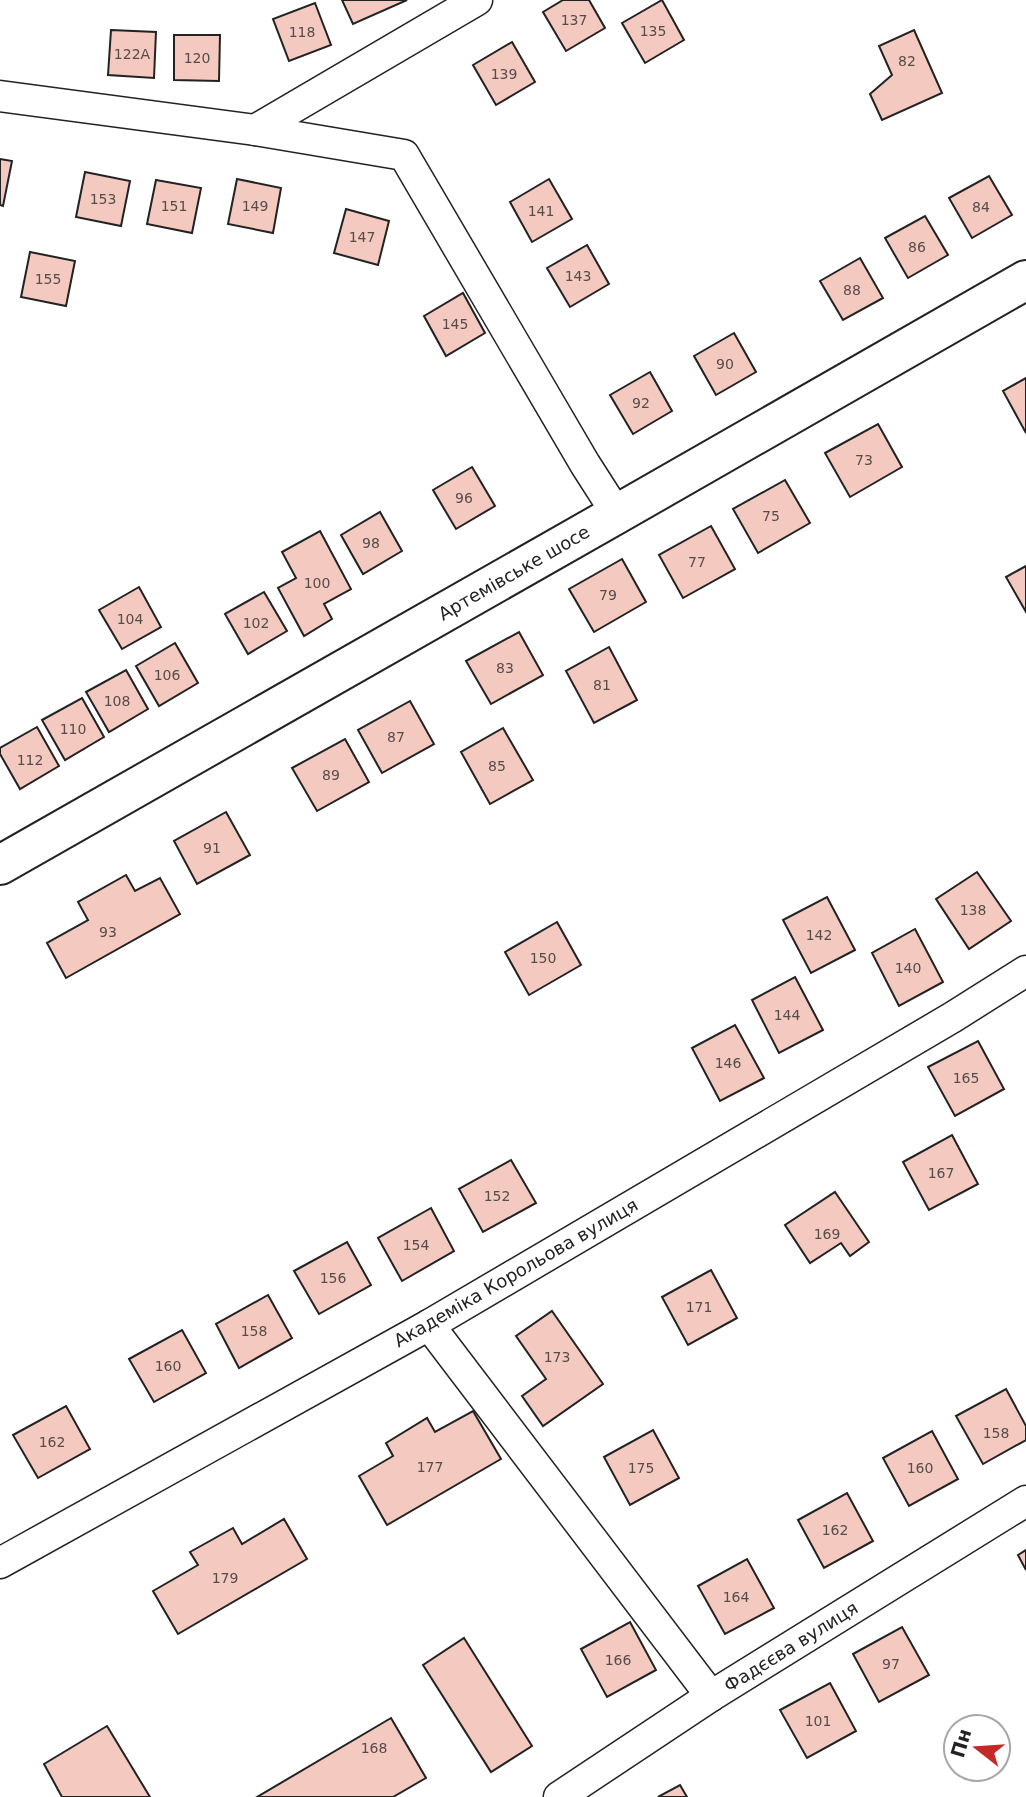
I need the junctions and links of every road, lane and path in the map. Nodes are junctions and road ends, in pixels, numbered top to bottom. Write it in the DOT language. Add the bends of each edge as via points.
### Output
graph roads {
  1 [pos="477,0"];
  2 [pos="0,96"];
  3 [pos="256,130"];
  4 [pos="1026,280"];
  5 [pos="617,514"];
  6 [pos="0,865"];
  7 [pos="1026,971"];
  8 [pos="429,1325"];
  9 [pos="1026,1501"];
  10 [pos="0,1563"];
  11 [pos="711,1696"];
  12 [pos="559,1797"];
  1 -- 3 [label="street"];
  2 -- 3 [label="street"];
  3 -- 5 [label="street" via="404,155"];
  4 -- 5 [label="main road, Артемівське шосе"];
  5 -- 6 [label="main road, Артемівське шосе"];
  7 -- 8 [label="street, Академіка Корольова вулиця"];
  8 -- 10 [label="street, Академіка Корольова вулиця"];
  8 -- 11 [label="street"];
  9 -- 11 [label="street, Фадєєва вулиця"];
  11 -- 12 [label="street, Фадєєва вулиця"];
}
